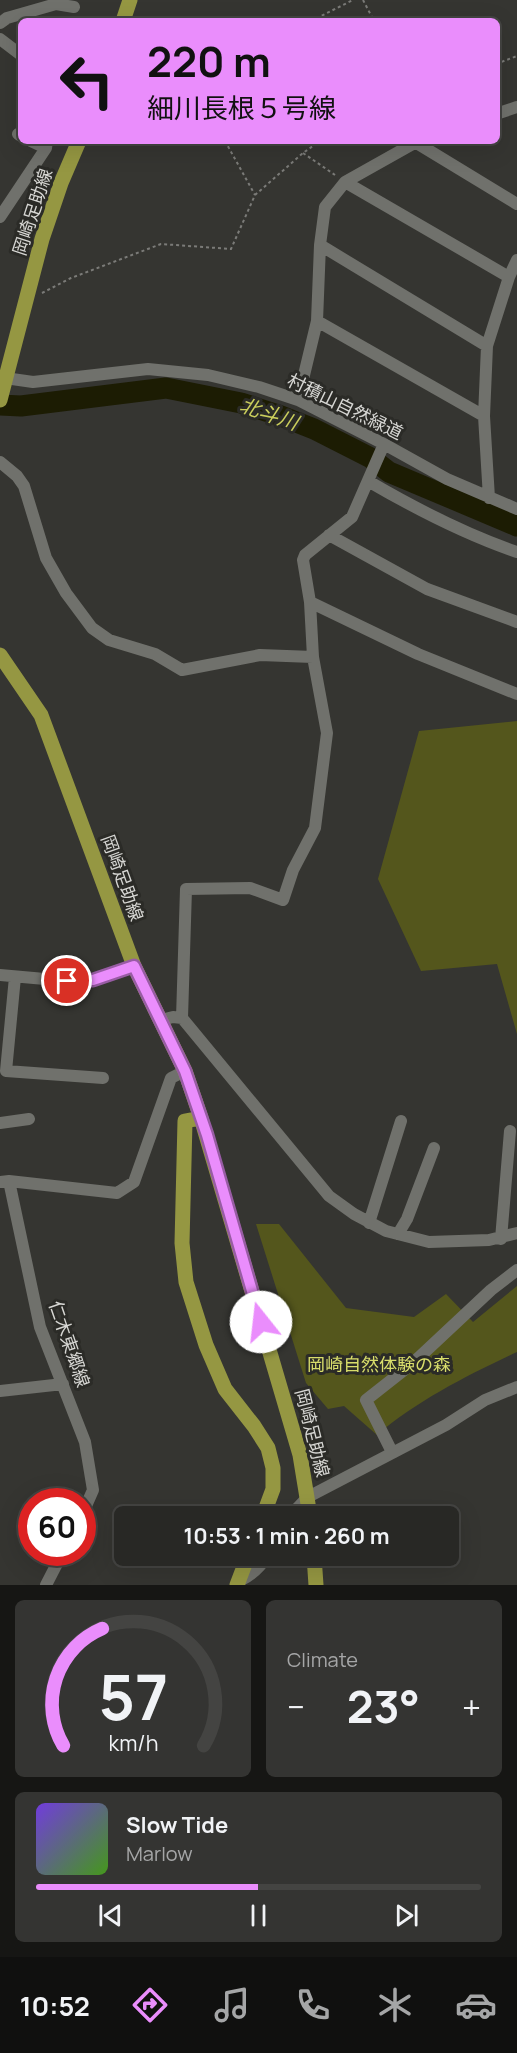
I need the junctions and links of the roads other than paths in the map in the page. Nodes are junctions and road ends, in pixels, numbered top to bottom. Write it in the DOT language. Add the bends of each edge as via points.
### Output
graph roads {
  1 [pos="130,0"];
  2 [pos="75,3"];
  3 [pos="73,18"];
  4 [pos="124,18"];
  5 [pos="0,22"];
  6 [pos="0,39"];
  7 [pos="18,53"];
  8 [pos="517,107"];
  9 [pos="500,113"];
  10 [pos="78,144"];
  11 [pos="413,144"];
  12 [pos="420,144"];
  13 [pos="46,145"];
  14 [pos="345,182"];
  15 [pos="517,204"];
  16 [pos="0,217"];
  17 [pos="320,245"];
  18 [pos="517,260"];
  19 [pos="509,277"];
  20 [pos="316,321"];
  21 [pos="487,346"];
  22 [pos="1,393"];
  23 [pos="298,400"];
  24 [pos="484,416"];
  25 [pos="382,447"];
  26 [pos="0,462"];
  27 [pos="369,477"];
  28 [pos="489,498"];
  29 [pos="517,509"];
  30 [pos="329,535"];
  31 [pos="517,552"];
  32 [pos="310,602"];
  33 [pos="517,622"];
  34 [pos="0,655"];
  35 [pos="313,657"];
  36 [pos="517,694"];
  37 [pos="134,966"];
  38 [pos="0,975"];
  39 [pos="15,977"];
  40 [pos="182,1018"];
  41 [pos="160,1020"];
  42 [pos="185,1071"];
  43 [pos="103,1078"];
  44 [pos="201,1118"];
  45 [pos="29,1119"];
  46 [pos="401,1121"];
  47 [pos="0,1123"];
  48 [pos="510,1131"];
  49 [pos="434,1148"];
  50 [pos="3,1179"];
  51 [pos="369,1222"];
  52 [pos="517,1233"];
  53 [pos="399,1234"];
  54 [pos="501,1239"];
  55 [pos="517,1270"];
  56 [pos="63,1384"];
  57 [pos="517,1387"];
  58 [pos="0,1392"];
  59 [pos="392,1452"];
  60 [pos="93,1488"];
  61 [pos="308,1497"];
  62 [pos="267,1506"];
  63 [pos="299,1506"];
  64 [pos="309,1506"];
  65 [pos="55,1566"];
  66 [pos="244,1566"];
  67 [pos="261,1566"];
  68 [pos="315,1566"];
  69 [pos="238,1583"];
  70 [pos="45,1585"];
  71 [pos="316,1585"];
  1 -- 4 [label="main road"];
  2 -- 3 [label="street"];
  2 -- 5 [label="street" via="56,4"];
  6 -- 7 [label="street"];
  8 -- 9 [label="street"];
  10 -- 22 [label="main road, 岡崎足助線" via="42,239"];
  11 -- 14 [label="street"];
  12 -- 15 [label="street"];
  13 -- 16 [label="street"];
  14 -- 17 [label="street" via="326,207"];
  14 -- 19 [label="street"];
  17 -- 20 [label="street"];
  17 -- 21 [label="street"];
  18 -- 19 [label="street"];
  19 -- 21 [label="street"];
  20 -- 23 [label="street"];
  20 -- 24 [label="street"];
  21 -- 24 [label="street"];
  22 -- 23 [label="street, 村積山自然緑道" via="33,382 147,369 208,375"];
  23 -- 25 [label="street, 村積山自然緑道"];
  24 -- 28 [label="street"];
  25 -- 27 [label="street"];
  25 -- 28 [label="street, 村積山自然緑道"];
  26 -- 35 [label="street" via="24,486 46,558 66,593 92,628 108,640 155,654 182,670 260,655"];
  27 -- 30 [label="street" via="352,516"];
  27 -- 31 [label="street" via="433,518"];
  28 -- 29 [label="street, 村積山自然緑道"];
  30 -- 32 [label="street" via="303,560"];
  30 -- 33 [label="street" via="427,589"];
  32 -- 35 [label="street"];
  32 -- 36 [label="street" via="418,654"];
  34 -- 37 [label="main road, 岡崎足助線" via="41,715"];
  35 -- 40 [label="street" via="327,733 315,828 293,870 283,900 250,888 186,889"];
  37 -- 39 [label="street" via="93,980"];
  37 -- 41 [label="main road, 岡崎足助線"];
  38 -- 39 [label="street"];
  39 -- 43 [label="street" via="6,1071"];
  40 -- 41 [label="street"];
  40 -- 51 [label="street" via="330,1196"];
  41 -- 42 [label="main road, 岡崎足助線"];
  42 -- 44 [label="main road, 岡崎足助線"];
  42 -- 50 [label="street" via="171,1078 134,1182 117,1193"];
  44 -- 61 [label="main road, 岡崎足助線" via="300,1455"];
  44 -- 62 [label="main road" via="185,1121 182,1243 186,1281 225,1389 268,1448 273,1490"];
  45 -- 47 [label="street"];
  46 -- 51 [label="street"];
  48 -- 54 [label="street"];
  49 -- 53 [label="street"];
  50 -- 56 [label="street, 仁木東郷線" via="40,1327"];
  51 -- 53 [label="street"];
  52 -- 54 [label="street"];
  53 -- 54 [label="street" via="429,1242"];
  55 -- 59 [label="street" via="366,1400"];
  56 -- 58 [label="street"];
  56 -- 60 [label="street, 仁木東郷線" via="85,1442"];
  57 -- 59 [label="street" via="485,1400"];
  59 -- 61 [label="street"];
  61 -- 63 [label="street"];
  61 -- 64 [label="main road, 岡崎足助線"];
  65 -- 70 [label="street"];
  66 -- 69 [label="main road"];
  67 -- 69 [label="street"];
  68 -- 71 [label="main road"];
}
